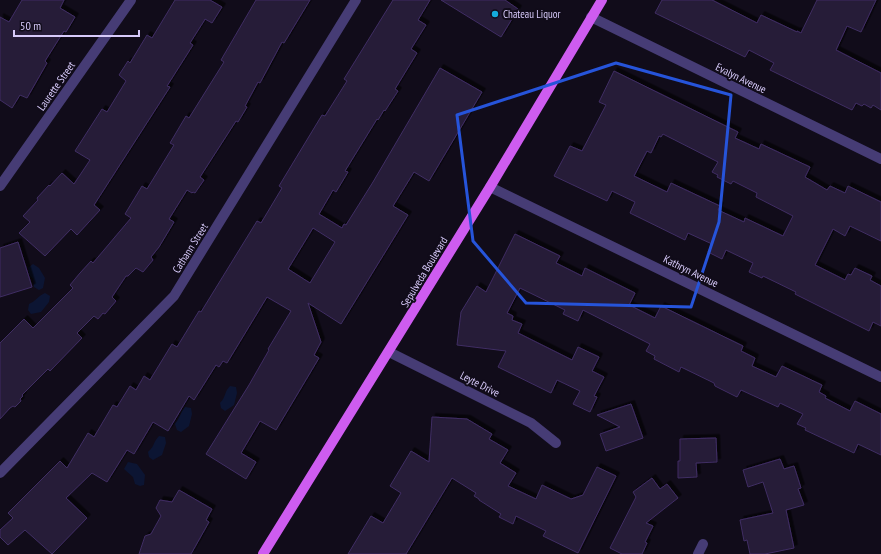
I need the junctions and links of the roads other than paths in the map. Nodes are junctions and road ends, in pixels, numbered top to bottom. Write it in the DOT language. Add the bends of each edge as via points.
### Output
graph roads {
  1 [pos="131,0"];
  2 [pos="356,0"];
  3 [pos="602,0"];
  4 [pos="592,17"];
  5 [pos="881,159"];
  6 [pos="0,186"];
  7 [pos="490,187"];
  8 [pos="389,352"];
  9 [pos="881,377"];
  10 [pos="556,443"];
  11 [pos="0,473"];
  12 [pos="703,544"];
  13 [pos="263,554"];
  14 [pos="698,554"];
  1 -- 6 [label="street, Laurette Street"];
  2 -- 11 [label="street, Cathann Street" via="174,296"];
  3 -- 4 [label="main road, Sepulveda Boulevard"];
  4 -- 5 [label="street, Evalyn Avenue"];
  4 -- 7 [label="main road, Sepulveda Boulevard"];
  7 -- 8 [label="main road, Sepulveda Boulevard"];
  7 -- 9 [label="street, Kathryn Avenue"];
  8 -- 10 [label="street, Leyte Drive" via="531,423"];
  8 -- 13 [label="main road, Sepulveda Boulevard"];
  12 -- 14 [label="street"];
}
